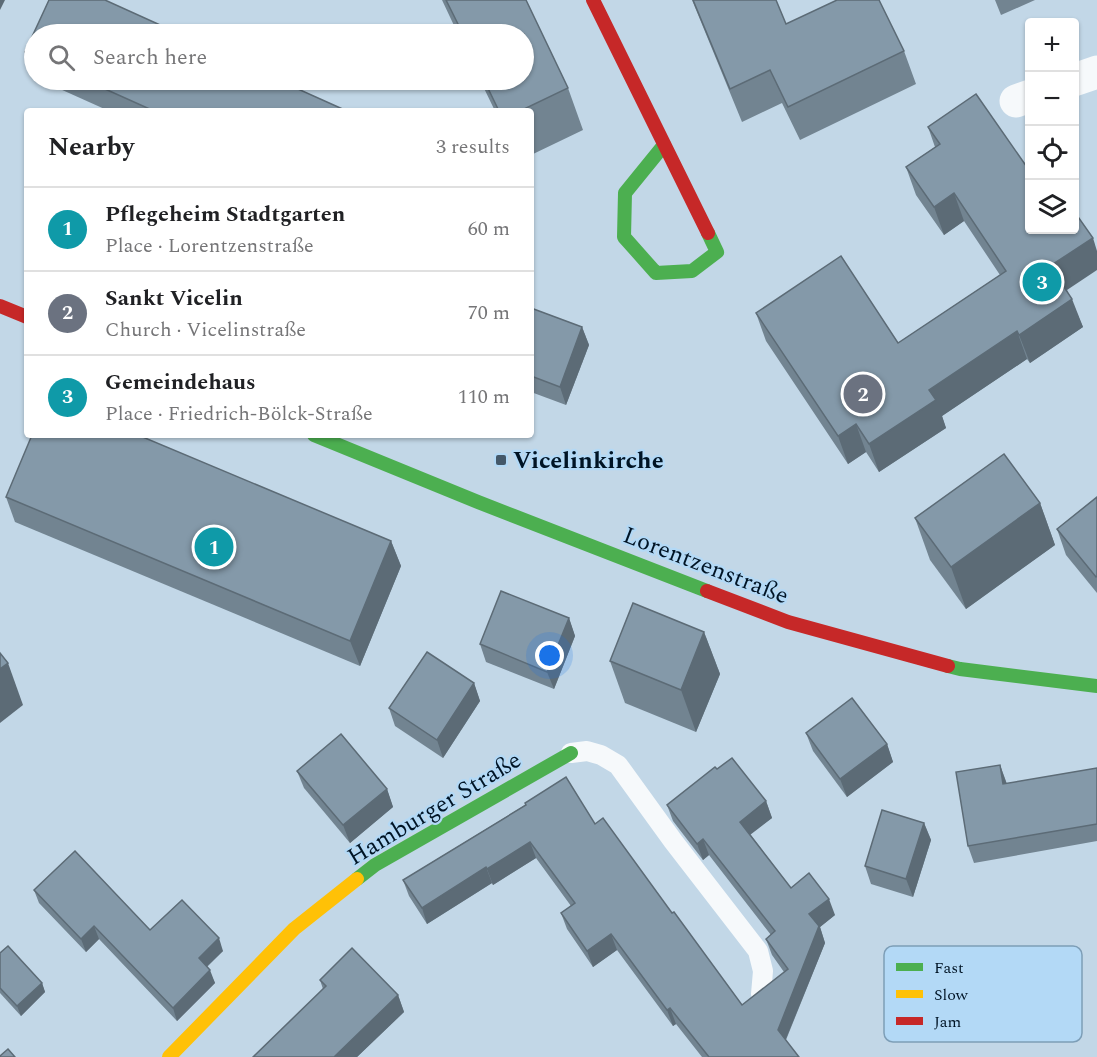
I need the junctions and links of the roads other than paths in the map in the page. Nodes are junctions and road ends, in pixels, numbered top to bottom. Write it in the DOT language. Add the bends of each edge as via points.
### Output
graph roads {
  1 [pos="593,0"];
  2 [pos="1097,72"];
  3 [pos="1079,78"];
  4 [pos="664,145"];
  5 [pos="0,306"];
  6 [pos="24,316"];
  7 [pos="321,438"];
  8 [pos="1097,686"];
  9 [pos="571,753"];
  10 [pos="761,994"];
  11 [pos="169,1057"];
  1 -- 4 [label="street"];
  2 -- 3 [label="street"];
  4 -- 4 [label="street" via="717,252 692,271 656,273 624,237 625,193"];
  5 -- 6 [label="street"];
  7 -- 8 [label="street, Lorentzenstraße" via="788,622 960,669"];
  9 -- 10 [label="lane" via="587,751 618,765 758,951 763,971"];
  9 -- 11 [label="street, Hamburger Straße" via="375,865 294,929"];
}
